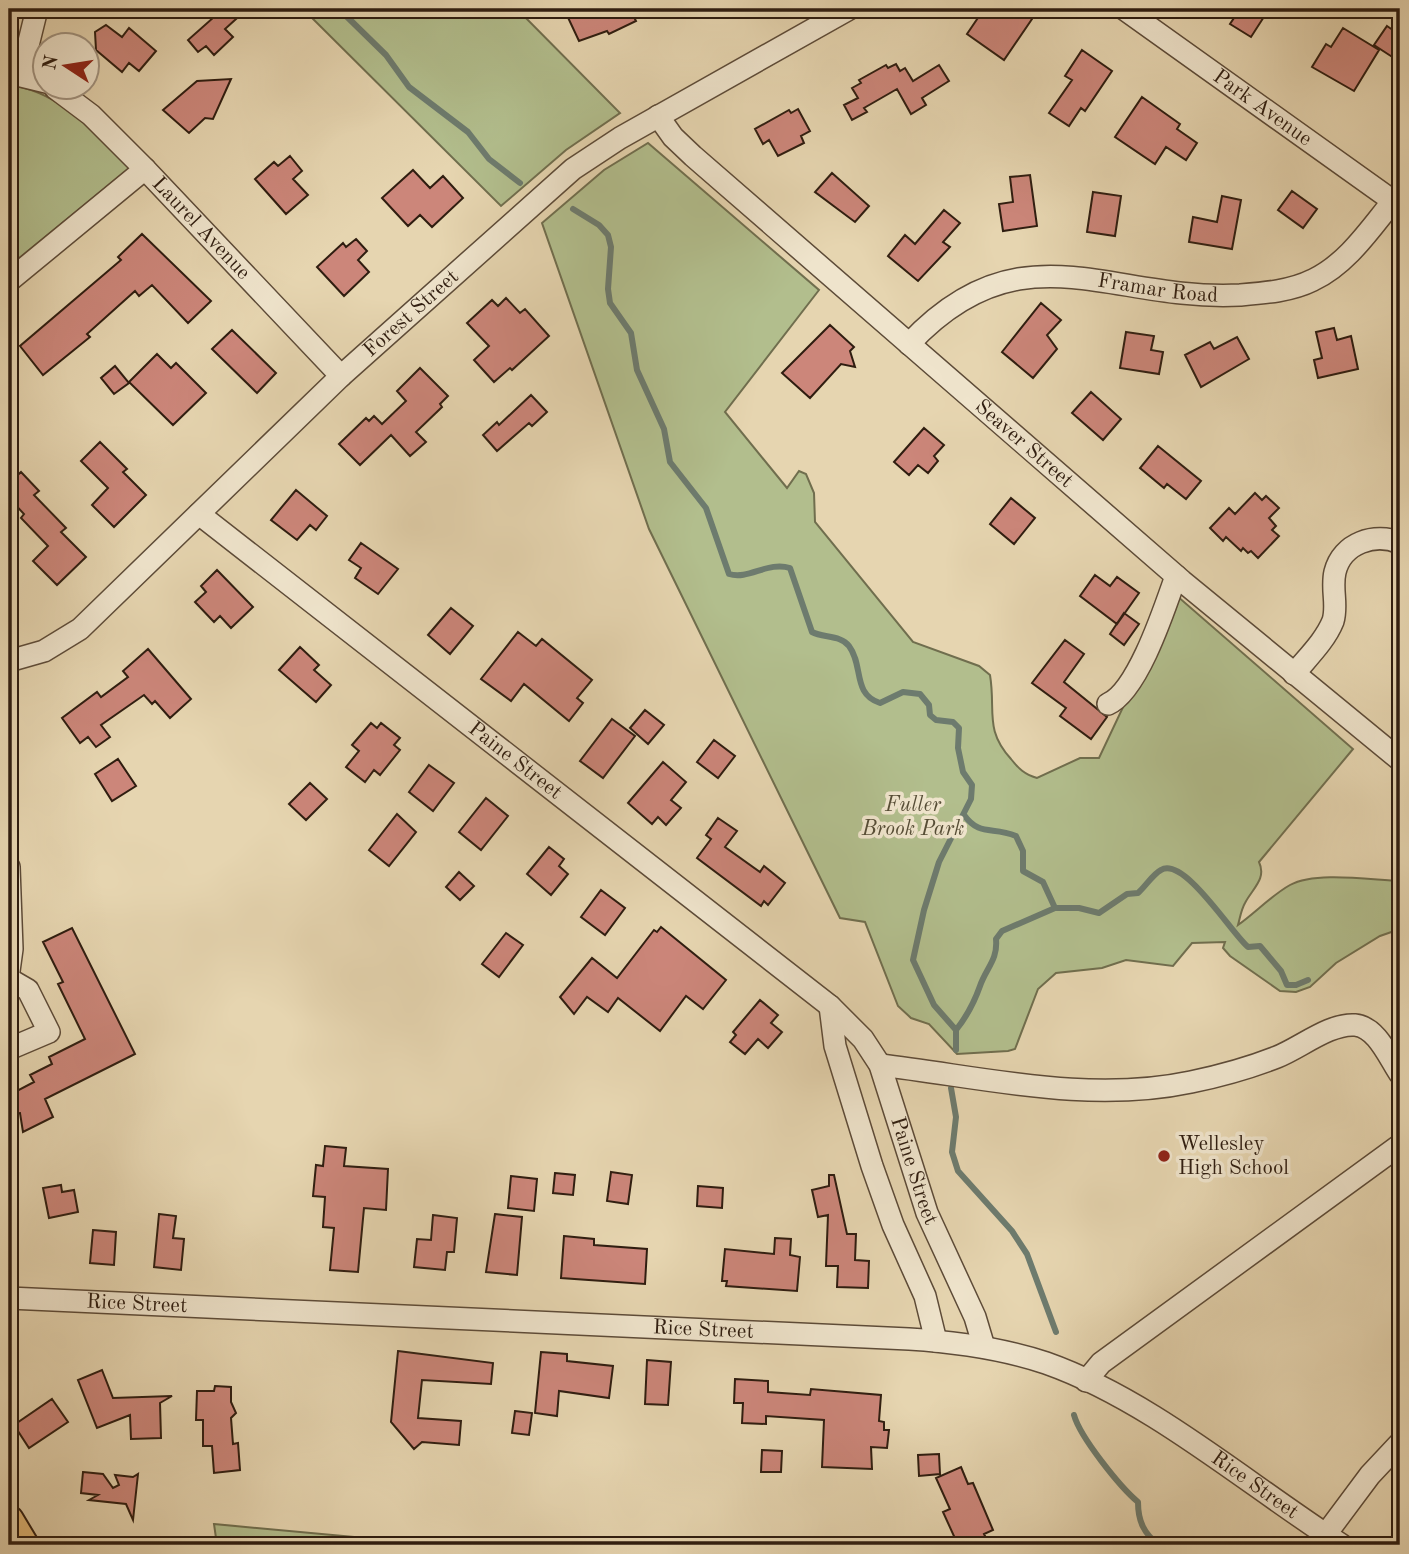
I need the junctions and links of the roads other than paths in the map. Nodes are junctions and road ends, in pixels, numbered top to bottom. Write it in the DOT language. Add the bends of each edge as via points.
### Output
graph roads {
  1 [pos="37,9"];
  2 [pos="849,9"];
  3 [pos="1124,9"];
  4 [pos="812,17"];
  5 [pos="15,73"];
  6 [pos="32,78"];
  7 [pos="74,102"];
  8 [pos="658,116"];
  9 [pos="145,169"];
  10 [pos="1397,204"];
  11 [pos="9,281"];
  12 [pos="909,344"];
  13 [pos="341,376"];
  14 [pos="199,514"];
  15 [pos="1400,543"];
  16 [pos="1177,576"];
  17 [pos="9,661"];
  18 [pos="1294,674"];
  19 [pos="1108,704"];
  20 [pos="1400,760"];
  21 [pos="9,867"];
  22 [pos="9,971"];
  23 [pos="9,979"];
  24 [pos="830,1006"];
  25 [pos="9,1049"];
  26 [pos="880,1065"];
  27 [pos="1400,1074"];
  28 [pos="1400,1145"];
  29 [pos="9,1298"];
  30 [pos="936,1341"];
  31 [pos="984,1347"];
  32 [pos="1086,1381"];
  33 [pos="1400,1443"];
  34 [pos="9,1520"];
  35 [pos="1334,1540"];
  36 [pos="24,1545"];
  1 -- 5 [label="street"];
  2 -- 4 [label="street, Forest Street"];
  3 -- 10 [label="street, Park Avenue"];
  4 -- 8 [label="street, Forest Street"];
  5 -- 6 [label="street"];
  7 -- 9 [label="street, Laurel Avenue"];
  8 -- 12 [label="street, Seaver Street" via="687,151"];
  8 -- 13 [label="street, Forest Street" via="573,169"];
  9 -- 11 [label="street"];
  9 -- 13 [label="street, Laurel Avenue"];
  10 -- 12 [label="street, Framar Road" via="1340,261 1299,286 1213,295 1072,275 1034,275 963,300"];
  12 -- 16 [label="street, Seaver Street"];
  13 -- 14 [label="street, Forest Street"];
  14 -- 17 [label="street, Forest Street" via="80,629 44,651"];
  14 -- 24 [label="street, Paine Street"];
  15 -- 18 [label="street" via="1371,538 1345,554 1335,572 1334,619"];
  16 -- 18 [label="street, Seaver Street"];
  16 -- 19 [label="street" via="1141,661 1125,690"];
  18 -- 20 [label="street, Seaver Street"];
  21 -- 22 [label="street"];
  23 -- 25 [label="street" via="28,990 49,1032"];
  24 -- 26 [label="street, Paine Street" via="869,1046"];
  24 -- 30 [label="street, Paine Street" via="835,1046 872,1166 925,1296"];
  26 -- 27 [label="street" via="1074,1091 1138,1090 1241,1069 1354,1025 1371,1032"];
  26 -- 31 [label="street, Paine Street" via="927,1213"];
  28 -- 32 [label="street" via="1101,1363"];
  29 -- 30 [label="street, Rice Street"];
  30 -- 31 [label="street, Rice Street"];
  31 -- 32 [label="street, Rice Street" via="1048,1364"];
  32 -- 35 [label="street, Rice Street" via="1192,1442"];
  33 -- 35 [label="street" via="1370,1475"];
  34 -- 36 [label="main road"];
}
